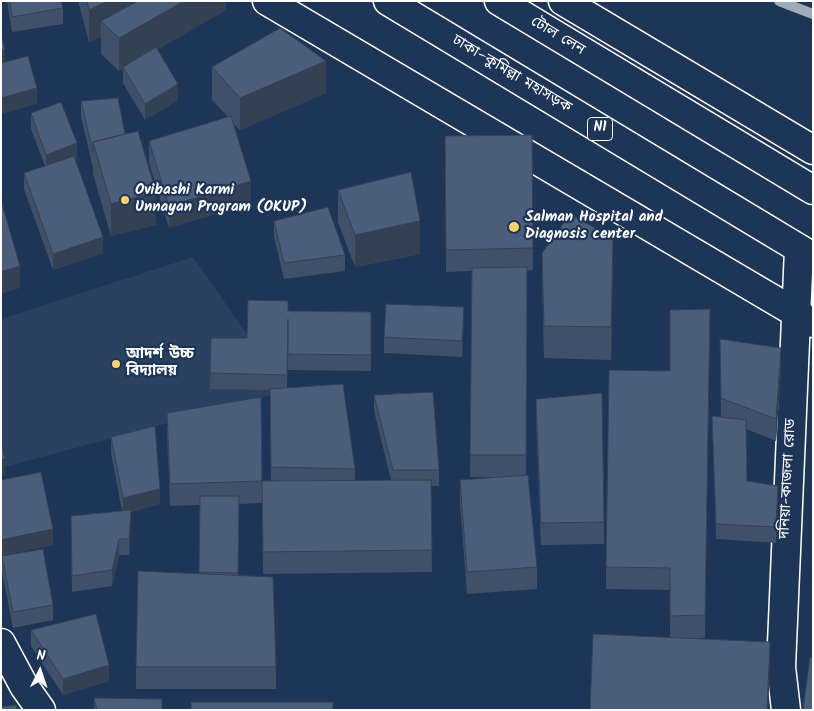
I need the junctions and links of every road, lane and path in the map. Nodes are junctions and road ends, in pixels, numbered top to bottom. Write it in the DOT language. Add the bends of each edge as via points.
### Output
graph roads {
  1 [pos="268,1"];
  2 [pos="388,1"];
  3 [pos="499,1"];
  4 [pos="563,1"];
  5 [pos="813,150"];
  6 [pos="813,190"];
  7 [pos="806,253"];
  8 [pos="805,318"];
  9 [pos="1,643"];
  10 [pos="41,710"];
  11 [pos="786,710"];
  1 -- 8 [label="main road"];
  2 -- 7 [label="main road, ঢাকা–কুমিল্লা মহাসড়ক / N1"];
  3 -- 6 [label="main road, টোল লেন"];
  4 -- 5 [label="main road"];
  7 -- 8 [label="main road, দনিয়া-কাজলা রোড"];
  8 -- 11 [label="main road, দনিয়া-কাজলা রোড" via="781,667"];
  9 -- 10 [label="main road"];
}
